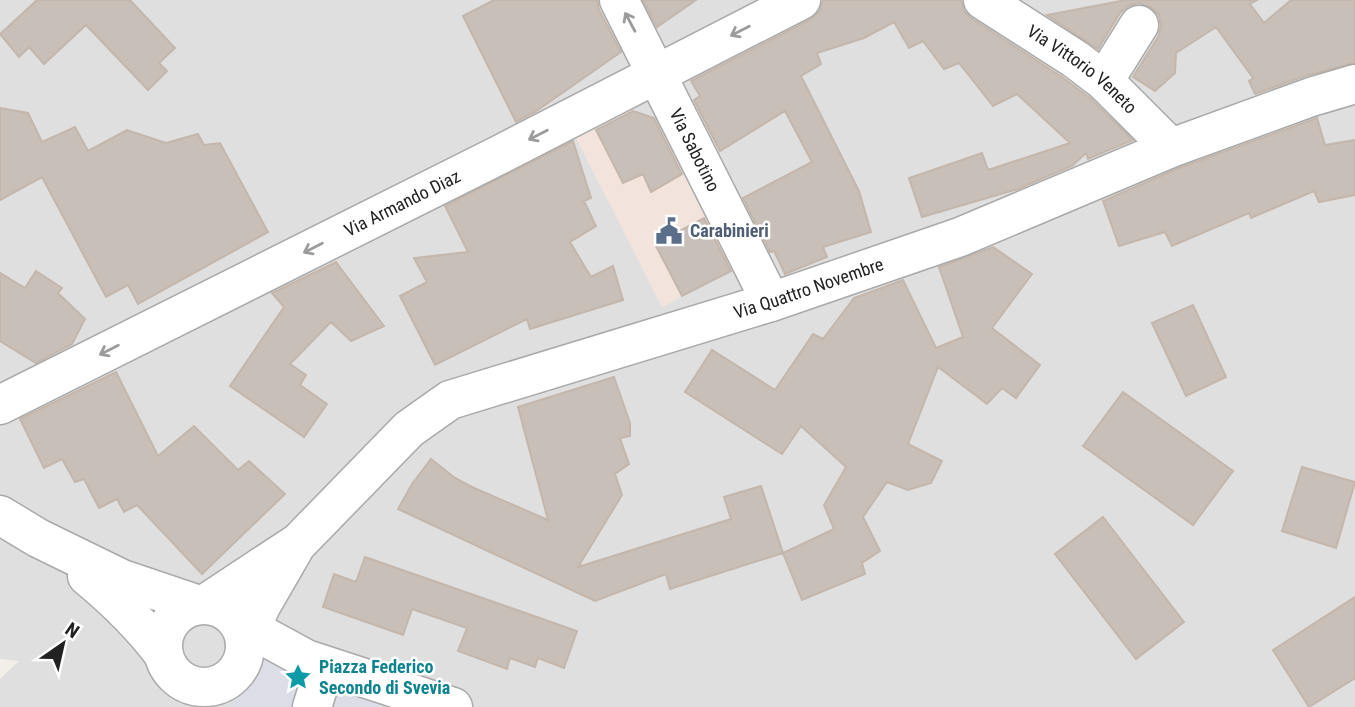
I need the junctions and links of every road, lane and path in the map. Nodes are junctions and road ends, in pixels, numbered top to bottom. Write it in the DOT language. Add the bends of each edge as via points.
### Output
graph roads {
  1 [pos="619,0"];
  2 [pos="801,0"];
  3 [pos="983,0"];
  4 [pos="1139,25"];
  5 [pos="657,74"];
  6 [pos="1104,81"];
  7 [pos="1355,84"];
  8 [pos="1171,148"];
  9 [pos="771,302"];
  10 [pos="0,405"];
  11 [pos="0,515"];
  12 [pos="38,538"];
  13 [pos="299,542"];
  14 [pos="202,605"];
  15 [pos="243,644"];
  16 [pos="316,662"];
  17 [pos="169,677"];
  18 [pos="231,707"];
  19 [pos="312,707"];
  20 [pos="453,707"];
  5 -- 1 [label="street, Via Sabotino, one-way"];
  2 -- 5 [label="street, Via Armando Diaz, one-way"];
  3 -- 6 [label="street, Via Vittorio Veneto"];
  4 -- 6 [label="street"];
  5 -- 9 [label="street, Via Sabotino"];
  5 -- 10 [label="street, Via Armando Diaz, one-way"];
  6 -- 8 [label="street, Via Vittorio Veneto"];
  7 -- 8 [label="street, Via Quattro Novembre"];
  8 -- 9 [label="street, Via Quattro Novembre" via="960,237"];
  9 -- 13 [label="street, Via Quattro Novembre" via="450,400 409,429"];
  11 -- 12 [label="street"];
  12 -- 14 [label="street" via="122,579"];
  12 -- 17 [label="street" via="144,628"];
  13 -- 14 [label="street"];
  13 -- 15 [label="street"];
  14 -- 15 [label="street" via="223,610"];
  14 -- 17 [label="street" via="183,610 164,637"];
  15 -- 16 [label="street" via="276,656"];
  15 -- 17 [label="street" via="230,678 218,684 193,685"];
  15 -- 18 [label="street"];
  16 -- 19 [label="street"];
  16 -- 20 [label="street"];
}
